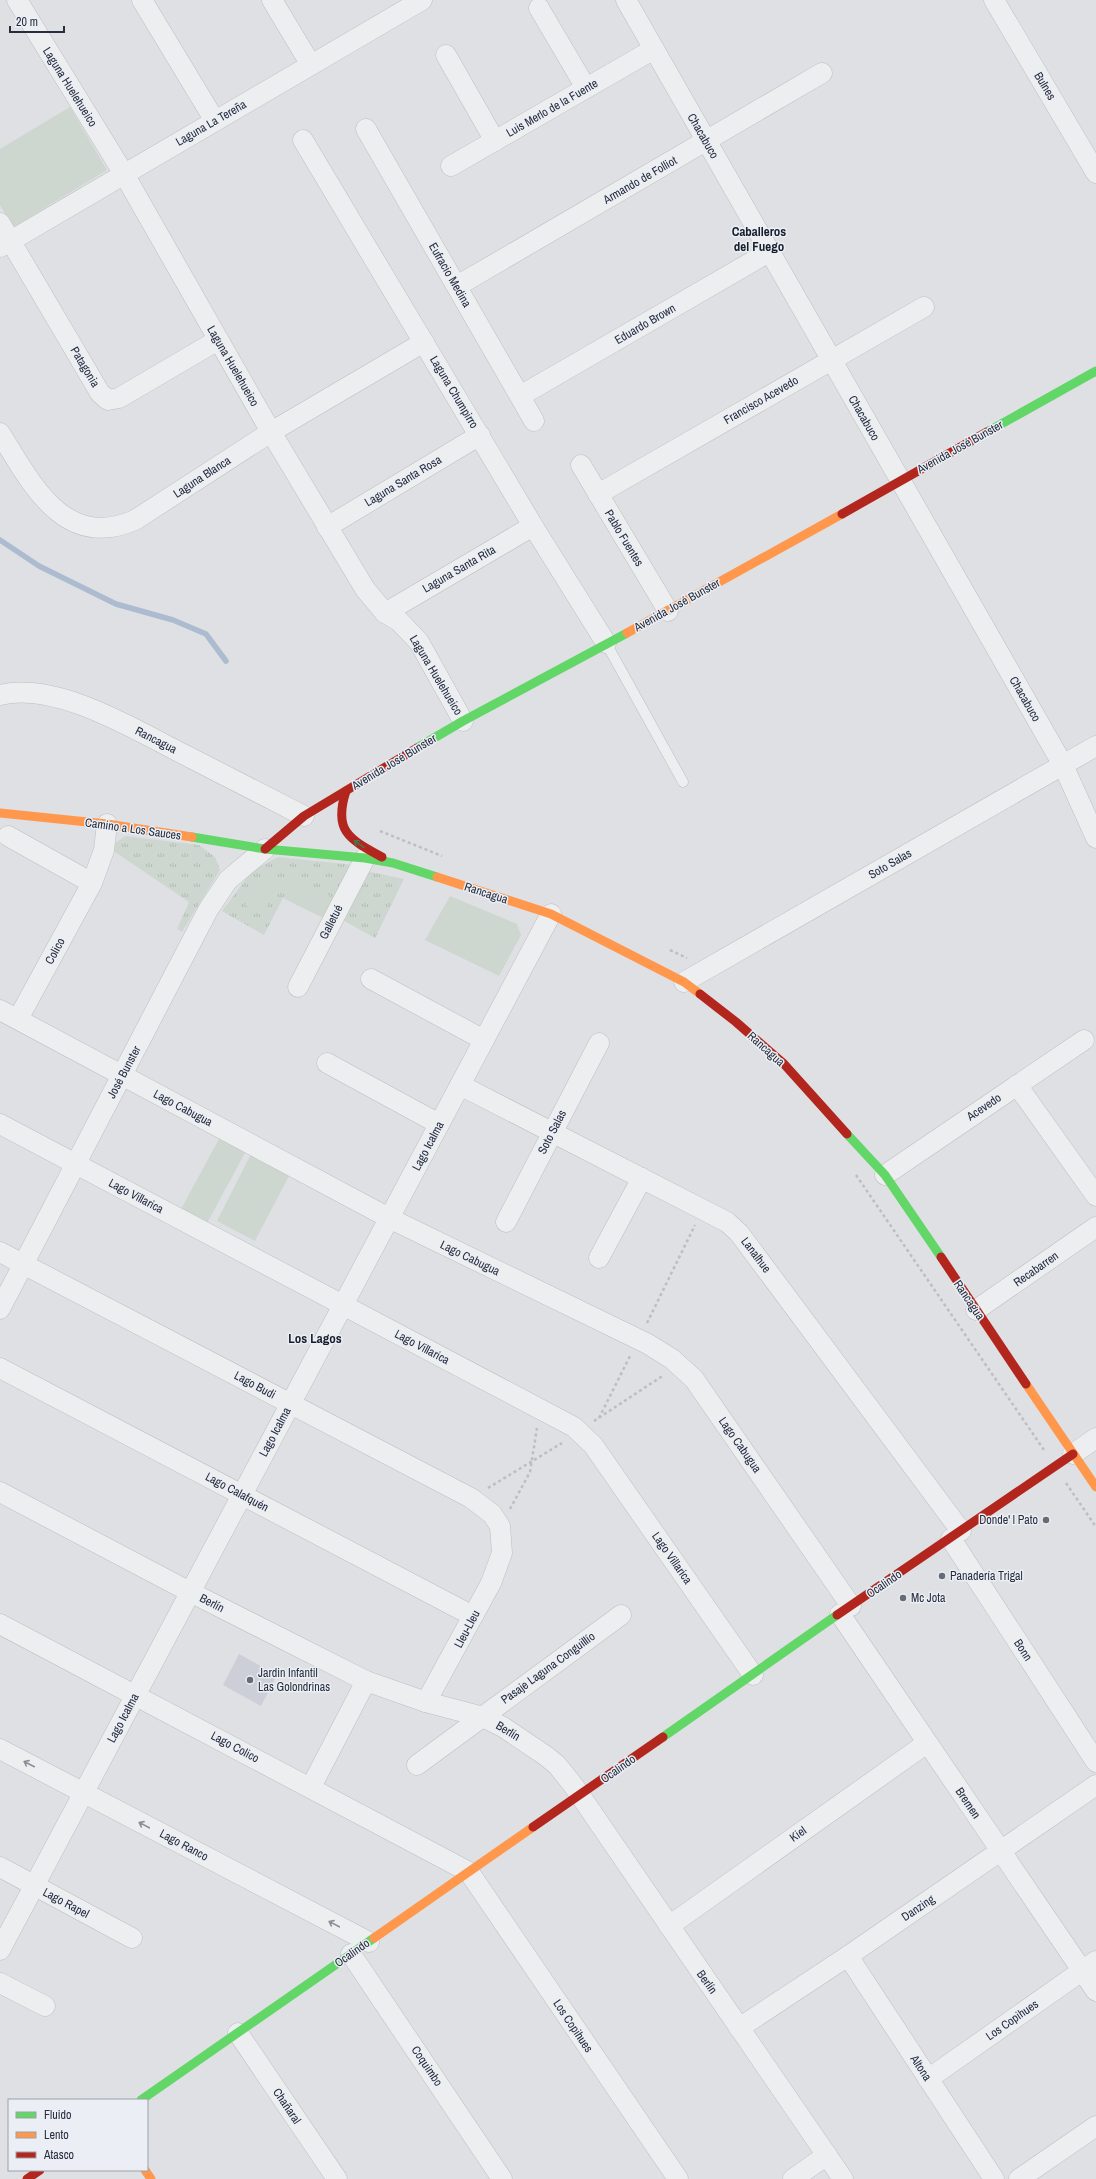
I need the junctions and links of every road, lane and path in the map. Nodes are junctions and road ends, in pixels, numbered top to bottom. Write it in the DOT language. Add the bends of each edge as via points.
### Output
graph roads {
  1 [pos="17,0"];
  2 [pos="142,0"];
  3 [pos="272,0"];
  4 [pos="626,0"];
  5 [pos="994,0"];
  6 [pos="410,3"];
  7 [pos="539,8"];
  8 [pos="654,49"];
  9 [pos="446,55"];
  10 [pos="311,65"];
  11 [pos="822,73"];
  12 [pos="586,88"];
  13 [pos="214,121"];
  14 [pos="366,129"];
  15 [pos="303,140"];
  16 [pos="495,141"];
  17 [pos="706,142"];
  18 [pos="451,166"];
  19 [pos="1096,173"];
  20 [pos="124,174"];
  21 [pos="0,223"];
  22 [pos="5,244"];
  23 [pos="769,252"];
  24 [pos="456,286"];
  25 [pos="924,307"];
  26 [pos="218,340"];
  27 [pos="424,342"];
  28 [pos="831,360"];
  29 [pos="1096,371"];
  30 [pos="520,396"];
  31 [pos="534,421"];
  32 [pos="271,432"];
  33 [pos="0,433"];
  34 [pos="480,436"];
  35 [pos="581,465"];
  36 [pos="900,481"];
  37 [pos="598,494"];
  38 [pos="533,526"];
  39 [pos="326,527"];
  40 [pos="668,611"];
  41 [pos="385,612"];
  42 [pos="606,643"];
  43 [pos="0,695"];
  44 [pos="463,721"];
  45 [pos="1096,746"];
  46 [pos="1063,765"];
  47 [pos="684,782"];
  48 [pos="346,791"];
  49 [pos="8,814"];
  50 [pos="304,816"];
  51 [pos="107,824"];
  52 [pos="374,829"];
  53 [pos="1096,838"];
  54 [pos="4,841"];
  55 [pos="265,849"];
  56 [pos="443,857"];
  57 [pos="365,858"];
  58 [pos="393,863"];
  59 [pos="92,883"];
  60 [pos="551,914"];
  61 [pos="663,948"];
  62 [pos="707,968"];
  63 [pos="371,979"];
  64 [pos="684,982"];
  65 [pos="298,987"];
  66 [pos="0,1010"];
  67 [pos="18,1020"];
  68 [pos="484,1040"];
  69 [pos="1084,1040"];
  70 [pos="599,1043"];
  71 [pos="327,1063"];
  72 [pos="122,1076"];
  73 [pos="460,1085"];
  74 [pos="1017,1085"];
  75 [pos="0,1124"];
  76 [pos="439,1124"];
  77 [pos="552,1132"];
  78 [pos="76,1164"];
  79 [pos="851,1170"];
  80 [pos="885,1175"];
  81 [pos="642,1178"];
  82 [pos="1096,1196"];
  83 [pos="702,1209"];
  84 [pos="389,1218"];
  85 [pos="506,1222"];
  86 [pos="1096,1227"];
  87 [pos="0,1252"];
  88 [pos="599,1258"];
  89 [pos="24,1264"];
  90 [pos="342,1306"];
  91 [pos="0,1309"];
  92 [pos="976,1310"];
  93 [pos="638,1340"];
  94 [pos="679,1365"];
  95 [pos="0,1368"];
  96 [pos="291,1403"];
  97 [pos="540,1409"];
  98 [pos="579,1431"];
  99 [pos="1096,1438"];
  100 [pos="1073,1454"];
  101 [pos="533,1461"];
  102 [pos="1055,1467"];
  103 [pos="1096,1487"];
  104 [pos="0,1492"];
  105 [pos="242,1495"];
  106 [pos="471,1498"];
  107 [pos="500,1526"];
  108 [pos="1096,1527"];
  109 [pos="956,1535"];
  110 [pos="190,1592"];
  111 [pos="846,1610"];
  112 [pos="621,1615"];
  113 [pos="473,1616"];
  114 [pos="0,1624"];
  115 [pos="753,1675"];
  116 [pos="366,1681"];
  117 [pos="136,1695"];
  118 [pos="426,1702"];
  119 [pos="483,1717"];
  120 [pos="927,1743"];
  121 [pos="0,1749"];
  122 [pos="1096,1762"];
  123 [pos="417,1765"];
  124 [pos="1096,1785"];
  125 [pos="311,1787"];
  126 [pos="84,1793"];
  127 [pos="579,1796"];
  128 [pos="1001,1852"];
  129 [pos="0,1867"];
  130 [pos="469,1872"];
  131 [pos="34,1886"];
  132 [pos="669,1926"];
  133 [pos="132,1938"];
  134 [pos="369,1942"];
  135 [pos="0,1950"];
  136 [pos="351,1954"];
  137 [pos="848,1956"];
  138 [pos="1089,1966"];
  139 [pos="0,1983"];
  140 [pos="1096,1991"];
  141 [pos="45,2006"];
  142 [pos="739,2028"];
  143 [pos="238,2033"];
  144 [pos="928,2079"];
  145 [pos="142,2099"];
  146 [pos="1096,2126"];
  147 [pos="826,2155"];
  148 [pos="39,2171"];
  149 [pos="145,2171"];
  150 [pos="27,2179"];
  151 [pos="151,2179"];
  152 [pos="337,2179"];
  153 [pos="502,2179"];
  154 [pos="678,2179"];
  155 [pos="793,2179"];
  156 [pos="843,2179"];
  157 [pos="994,2179"];
  158 [pos="1019,2179"];
  1 -- 20 [label="street, Laguna Huelehueico"];
  2 -- 13 [label="street"];
  3 -- 10 [label="street"];
  4 -- 8 [label="street, Chacabuco"];
  5 -- 19 [label="street, Bulnes"];
  6 -- 10 [label="street, Laguna La Tereña"];
  7 -- 12 [label="street"];
  8 -- 12 [label="street, Luis Merlo de la Fuente"];
  8 -- 17 [label="street, Chacabuco"];
  9 -- 16 [label="street"];
  10 -- 13 [label="street, Laguna La Tereña"];
  11 -- 17 [label="street, Armando de Folliot"];
  12 -- 16 [label="street, Luis Merlo de la Fuente"];
  13 -- 20 [label="street, Laguna La Tereña"];
  14 -- 24 [label="street, Eufracio Medina"];
  15 -- 27 [label="street, Laguna Chumpirro"];
  16 -- 18 [label="street, Luis Merlo de la Fuente"];
  17 -- 23 [label="street, Chacabuco"];
  17 -- 24 [label="street, Armando de Folliot"];
  20 -- 22 [label="street, Laguna La Tereña"];
  20 -- 26 [label="street, Laguna Huelehueico"];
  21 -- 22 [label="street, Patagonia"];
  22 -- 26 [label="street, Patagonia" via="100,393 108,400 119,398"];
  23 -- 28 [label="street, Chacabuco"];
  23 -- 30 [label="street, Eduardo Brown"];
  24 -- 30 [label="street, Eufracio Medina"];
  25 -- 28 [label="street, Francisco Acevedo"];
  26 -- 32 [label="street, Laguna Huelehueico"];
  27 -- 32 [label="street, Laguna Blanca"];
  27 -- 34 [label="street, Laguna Chumpirro"];
  28 -- 36 [label="street, Chacabuco"];
  28 -- 37 [label="street, Francisco Acevedo"];
  29 -- 36 [label="main road, Avenida José Bunster"];
  30 -- 31 [label="street, Eufracio Medina"];
  32 -- 33 [label="street, Laguna Blanca" via="135,520 112,528 79,523 48,504 32,486"];
  32 -- 39 [label="street, Laguna Huelehueico"];
  34 -- 38 [label="street, Laguna Chumpirro"];
  34 -- 39 [label="street, Laguna Santa Rosa"];
  35 -- 37 [label="street, Pablo Fuentes"];
  36 -- 40 [label="main road, Avenida José Bunster"];
  36 -- 46 [label="street, Chacabuco"];
  37 -- 40 [label="street, Pablo Fuentes"];
  38 -- 41 [label="street, Laguna Santa Rita"];
  38 -- 42 [label="street, Laguna Chumpirro"];
  39 -- 41 [label="street, Laguna Huelehueico" via="364,589"];
  40 -- 42 [label="main road, Avenida José Bunster"];
  41 -- 44 [label="street, Laguna Huelehueico" via="419,642"];
  42 -- 44 [label="main road, Avenida José Bunster"];
  42 -- 47 [label="lane"];
  43 -- 50 [label="street, Rancagua" via="16,692 41,694 105,714"];
  44 -- 48 [label="main road, Avenida José Bunster"];
  45 -- 46 [label="street, Soto Salas"];
  46 -- 53 [label="street, Chacabuco"];
  46 -- 62 [label="street, Soto Salas"];
  48 -- 50 [label="main road, Avenida José Bunster"];
  58 -- 48 [label="main road, one-way" via="360,845 342,826 339,807"];
  49 -- 51 [label="main road, Camino a Los Sauces"];
  49 -- 54 [label="street"];
  50 -- 55 [label="main road, Avenida José Bunster"];
  51 -- 55 [label="main road, Camino a Los Sauces"];
  51 -- 59 [label="street, Colico" via="104,850"];
  52 -- 56 [label="path"];
  54 -- 59 [label="street"];
  55 -- 57 [label="main road, Rancagua"];
  55 -- 72 [label="street, José Bunster" via="228,880 218,895"];
  57 -- 58 [label="main road, Rancagua"];
  57 -- 65 [label="street, Galletué"];
  58 -- 60 [label="main road, Rancagua"];
  59 -- 67 [label="street, Colico"];
  60 -- 64 [label="main road, Rancagua"];
  60 -- 68 [label="street, Lago Icalma"];
  61 -- 62 [label="path"];
  62 -- 64 [label="street, Soto Salas"];
  63 -- 68 [label="street"];
  64 -- 80 [label="main road, Rancagua" via="736,1022 784,1064"];
  66 -- 67 [label="street, Lago Cabugua"];
  67 -- 72 [label="street, Lago Cabugua"];
  68 -- 73 [label="street, Lago Icalma"];
  69 -- 74 [label="street, Acevedo"];
  70 -- 77 [label="street, Soto Salas"];
  71 -- 76 [label="street"];
  72 -- 78 [label="street, José Bunster"];
  72 -- 84 [label="street, Lago Cabugua"];
  73 -- 76 [label="street, Lago Icalma"];
  73 -- 77 [label="street, Lanalhue"];
  74 -- 80 [label="street, Acevedo"];
  74 -- 82 [label="street"];
  75 -- 78 [label="street, Lago Villarica"];
  76 -- 84 [label="street, Lago Icalma"];
  77 -- 81 [label="street, Lanalhue"];
  77 -- 85 [label="street, Soto Salas"];
  78 -- 89 [label="street, José Bunster"];
  78 -- 90 [label="street, Lago Villarica"];
  79 -- 102 [label="path"];
  80 -- 92 [label="main road, Rancagua"];
  81 -- 83 [label="street, Lanalhue"];
  81 -- 88 [label="street"];
  83 -- 93 [label="path"];
  83 -- 109 [label="street, Lanalhue" via="728,1222 739,1232"];
  84 -- 90 [label="street, Lago Icalma"];
  84 -- 93 [label="street, Lago Cabugua"];
  86 -- 92 [label="street, Recabarren"];
  87 -- 89 [label="street, Lago Budi"];
  89 -- 91 [label="street, José Bunster"];
  89 -- 96 [label="street, Lago Budi"];
  90 -- 96 [label="street, Lago Icalma"];
  90 -- 97 [label="street, Lago Villarica"];
  92 -- 100 [label="main road, Rancagua"];
  93 -- 94 [label="street, Lago Cabugua"];
  93 -- 94 [label="path" via="599,1418"];
  94 -- 111 [label="street, Lago Cabugua" via="694,1379"];
  95 -- 105 [label="street, Lago Calafquén"];
  96 -- 105 [label="street, Lago Icalma"];
  96 -- 106 [label="street, Lago Budi"];
  97 -- 98 [label="street, Lago Villarica"];
  97 -- 101 [label="path"];
  98 -- 101 [label="path"];
  98 -- 115 [label="street, Lago Villarica" via="593,1445"];
  99 -- 100 [label="street, Ocalindo"];
  100 -- 102 [label="main road, Ocalindo"];
  100 -- 103 [label="main road, Rancagua"];
  101 -- 106 [label="path"];
  101 -- 107 [label="path" via="530,1472"];
  102 -- 108 [label="path"];
  102 -- 109 [label="main road, Ocalindo"];
  104 -- 110 [label="street, Berlín"];
  105 -- 110 [label="street, Lago Icalma"];
  105 -- 113 [label="street, Lago Calafquén"];
  106 -- 107 [label="street, Lago Budi" via="492,1514"];
  107 -- 113 [label="street, Lleu-Lleu" via="502,1552 491,1583"];
  109 -- 111 [label="main road, Ocalindo"];
  109 -- 122 [label="street, Bonn"];
  110 -- 116 [label="street, Berlín"];
  110 -- 117 [label="street, Lago Icalma"];
  111 -- 115 [label="main road, Ocalindo"];
  111 -- 120 [label="street, Bremen"];
  112 -- 119 [label="street, Pasaje Laguna Conguillío"];
  113 -- 118 [label="street, Lleu-Lleu"];
  114 -- 117 [label="street, Lago Colico"];
  115 -- 127 [label="main road, Ocalindo"];
  116 -- 118 [label="street, Berlín"];
  116 -- 125 [label="street"];
  117 -- 125 [label="street, Lago Colico"];
  117 -- 126 [label="street, Lago Icalma"];
  118 -- 119 [label="street, Berlín"];
  119 -- 123 [label="street, Pasaje Laguna Conguillío"];
  119 -- 127 [label="street, Berlín" via="503,1727 546,1756 566,1774"];
  120 -- 128 [label="street, Bremen"];
  120 -- 132 [label="street, Kiel"];
  126 -- 121 [label="street, Lago Ranco, one-way"];
  124 -- 128 [label="street, Danzing"];
  125 -- 130 [label="street, Lago Colico"];
  126 -- 131 [label="street, Lago Icalma"];
  134 -- 126 [label="street, Lago Ranco, one-way"];
  127 -- 130 [label="main road, Ocalindo"];
  127 -- 132 [label="street, Berlín"];
  128 -- 137 [label="street, Danzing"];
  128 -- 138 [label="street, Bremen"];
  129 -- 131 [label="street, Lago Rapel"];
  130 -- 134 [label="main road, Ocalindo"];
  130 -- 154 [label="street, Los Copihues"];
  131 -- 133 [label="street, Lago Rapel"];
  131 -- 135 [label="street, Lago Icalma"];
  132 -- 142 [label="street, Berlín"];
  134 -- 136 [label="main road, Ocalindo"];
  136 -- 143 [label="main road, Ocalindo"];
  136 -- 153 [label="street, Coquimbo"];
  137 -- 142 [label="street, Danzing"];
  137 -- 144 [label="street, Altona"];
  138 -- 140 [label="street, Bremen"];
  138 -- 144 [label="street, Los Copihues"];
  139 -- 141 [label="street"];
  142 -- 147 [label="street, Berlín"];
  143 -- 145 [label="main road, Ocalindo"];
  143 -- 152 [label="street, Chañaral"];
  144 -- 157 [label="street, Altona"];
  146 -- 158 [label="street"];
  147 -- 155 [label="street"];
  147 -- 156 [label="street, Berlín"];
  148 -- 150 [label="main road"];
  149 -- 151 [label="main road"];
}
